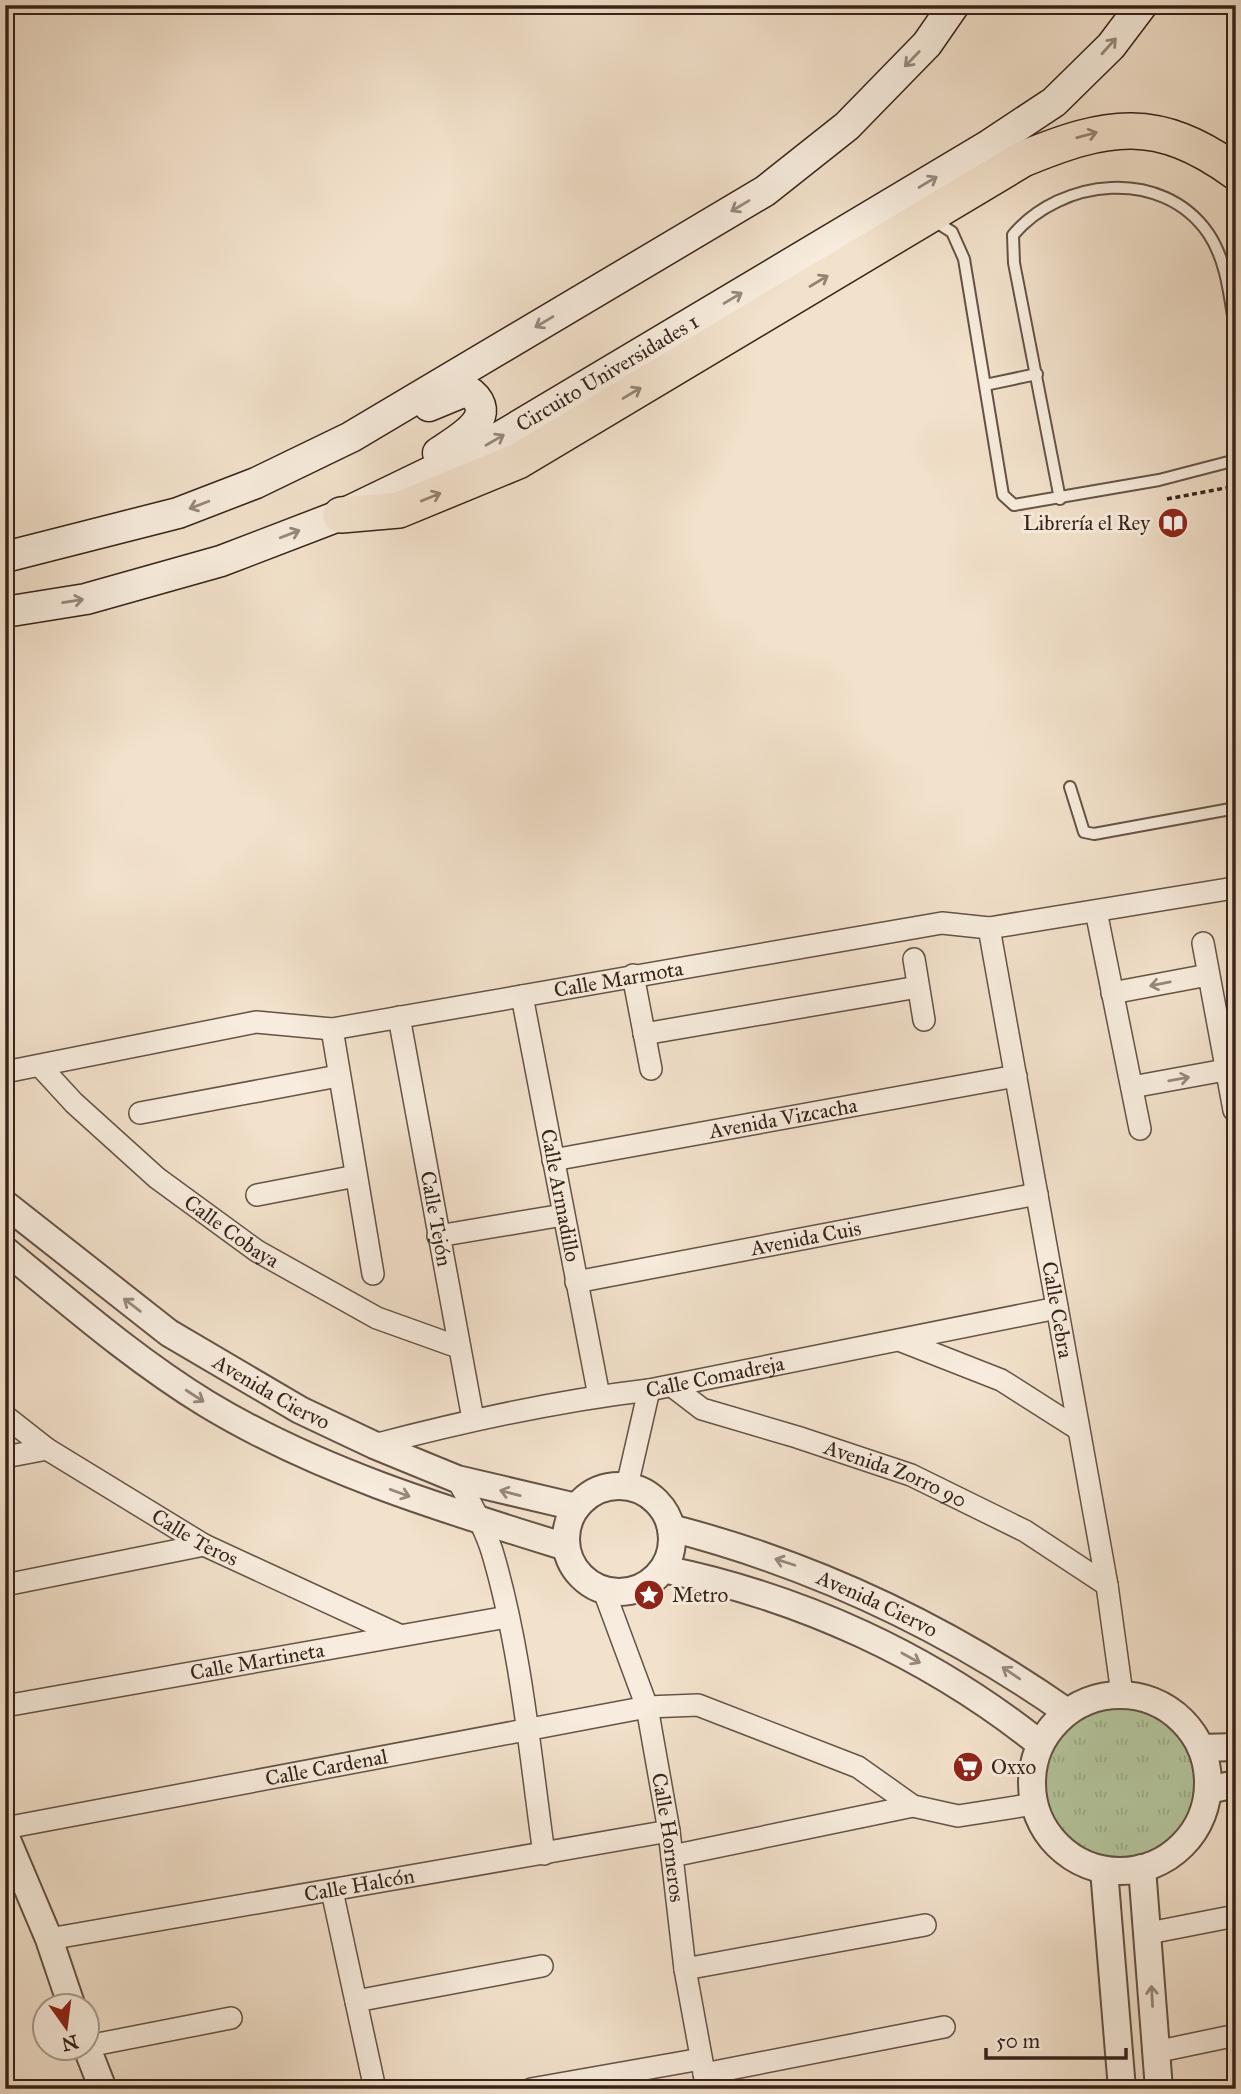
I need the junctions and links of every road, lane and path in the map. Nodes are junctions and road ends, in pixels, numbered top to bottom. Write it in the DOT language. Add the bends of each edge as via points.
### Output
graph roads {
  1 [pos="954,5"];
  2 [pos="1142,5"];
  3 [pos="1236,172"];
  4 [pos="927,216"];
  5 [pos="1236,335"];
  6 [pos="1037,374"];
  7 [pos="985,386"];
  8 [pos="351,437"];
  9 [pos="1236,460"];
  10 [pos="1236,486"];
  11 [pos="389,489"];
  12 [pos="1059,499"];
  13 [pos="1167,499"];
  14 [pos="341,514"];
  15 [pos="5,557"];
  16 [pos="5,612"];
  17 [pos="1070,787"];
  18 [pos="1236,808"];
  19 [pos="1234,888"];
  20 [pos="1096,912"];
  21 [pos="989,928"];
  22 [pos="1203,943"];
  23 [pos="914,959"];
  24 [pos="633,975"];
  25 [pos="1208,975"];
  26 [pos="918,987"];
  27 [pos="1112,993"];
  28 [pos="522,996"];
  29 [pos="399,1017"];
  30 [pos="923,1020"];
  31 [pos="332,1029"];
  32 [pos="644,1034"];
  33 [pos="40,1066"];
  34 [pos="651,1069"];
  35 [pos="1225,1070"];
  36 [pos="5,1072"];
  37 [pos="338,1076"];
  38 [pos="1016,1076"];
  39 [pos="1132,1087"];
  40 [pos="1234,1110"];
  41 [pos="140,1113"];
  42 [pos="1140,1129"];
  43 [pos="553,1160"];
  44 [pos="355,1176"];
  45 [pos="1037,1194"];
  46 [pos="257,1195"];
  47 [pos="5,1204"];
  48 [pos="563,1215"];
  49 [pos="438,1236"];
  50 [pos="5,1250"];
  51 [pos="373,1274"];
  52 [pos="576,1282"];
  53 [pos="1057,1308"];
  54 [pos="169,1333"];
  55 [pos="899,1340"];
  56 [pos="458,1347"];
  57 [pos="150,1366"];
  58 [pos="672,1386"];
  59 [pos="649,1391"];
  60 [pos="599,1396"];
  61 [pos="5,1416"];
  62 [pos="473,1419"];
  63 [pos="1079,1429"];
  64 [pos="374,1445"];
  65 [pos="47,1449"];
  66 [pos="5,1457"];
  67 [pos="457,1479"];
  68 [pos="627,1486"];
  69 [pos="576,1507"];
  70 [pos="480,1521"];
  71 [pos="671,1528"];
  72 [pos="204,1545"];
  73 [pos="566,1547"];
  74 [pos="663,1569"];
  75 [pos="5,1585"];
  76 [pos="1107,1585"];
  77 [pos="604,1591"];
  78 [pos="884,1604"];
  79 [pos="507,1617"];
  80 [pos="866,1633"];
  81 [pos="399,1635"];
  82 [pos="1122,1694"];
  83 [pos="5,1706"];
  84 [pos="647,1707"];
  85 [pos="1067,1712"];
  86 [pos="527,1731"];
  87 [pos="1040,1744"];
  88 [pos="1236,1747"];
  89 [pos="1201,1748"];
  90 [pos="1236,1784"];
  91 [pos="1208,1790"];
  92 [pos="1034,1804"];
  93 [pos="914,1806"];
  94 [pos="5,1828"];
  95 [pos="669,1831"];
  96 [pos="5,1835"];
  97 [pos="544,1854"];
  98 [pos="672,1856"];
  99 [pos="1142,1868"];
  100 [pos="1104,1870"];
  101 [pos="332,1891"];
  102 [pos="1236,1916"];
  103 [pos="925,1925"];
  104 [pos="1149,1933"];
  105 [pos="49,1939"];
  106 [pos="542,1966"];
  107 [pos="685,1969"];
  108 [pos="67,1993"];
  109 [pos="356,2001"];
  110 [pos="231,2018"];
  111 [pos="944,2026"];
  112 [pos="1236,2035"];
  113 [pos="102,2045"];
  114 [pos="1155,2052"];
  115 [pos="92,2062"];
  116 [pos="704,2074"];
  117 [pos="103,2089"];
  118 [pos="375,2089"];
  119 [pos="531,2089"];
  120 [pos="1122,2089"];
  121 [pos="1159,2089"];
  1 -- 8 [label="main road, one-way" via="927,44 847,126 765,191"];
  11 -- 2 [label="main road, Circuito Universidades 1, one-way" via="488,444 986,147 1054,102 1111,46"];
  4 -- 3 [label="highway, one-way" via="1023,159 1101,132 1141,130 1172,136"];
  4 -- 7 [label="lane" via="959,242"];
  14 -- 4 [label="highway, one-way" via="399,510 518,461"];
  5 -- 6 [label="lane" via="1222,258 1187,209 1137,189 1106,187 1056,201 1029,215 1013,234 1014,263"];
  6 -- 7 [label="lane"];
  6 -- 12 [label="lane"];
  7 -- 12 [label="lane" via="1003,495 1014,505"];
  8 -- 11 [label="main road" via="463,392 477,398 482,416 477,424"];
  8 -- 15 [label="main road, one-way" via="256,483 178,513"];
  9 -- 12 [label="lane"];
  10 -- 13 [label="path"];
  11 -- 14 [label="main road, Circuito Universidades 1"];
  16 -- 14 [label="main road, Circuito Universidades 1, one-way" via="86,599 221,561"];
  17 -- 18 [label="lane" via="1084,832 1094,834"];
  19 -- 20 [label="street, Calle Marmota"];
  20 -- 21 [label="street, Calle Marmota"];
  20 -- 27 [label="street"];
  21 -- 24 [label="street, Calle Marmota" via="942,922"];
  21 -- 38 [label="street, Calle Cebra"];
  22 -- 25 [label="street"];
  23 -- 26 [label="street"];
  24 -- 28 [label="street, Calle Marmota"];
  24 -- 32 [label="street"];
  25 -- 27 [label="street, one-way"];
  25 -- 35 [label="street"];
  26 -- 30 [label="street"];
  26 -- 32 [label="street"];
  27 -- 39 [label="street"];
  28 -- 29 [label="street, Calle Marmota"];
  28 -- 43 [label="street, Calle Armadillo"];
  29 -- 31 [label="street, Calle Marmota"];
  29 -- 49 [label="street, Calle Tejón"];
  31 -- 33 [label="street, Calle Marmota" via="256,1022"];
  31 -- 37 [label="street"];
  32 -- 34 [label="street"];
  33 -- 36 [label="street, Calle Marmota"];
  33 -- 56 [label="street, Calle Cobaya" via="158,1178 257,1251 377,1318"];
  39 -- 35 [label="street, one-way"];
  35 -- 40 [label="street"];
  37 -- 41 [label="street"];
  37 -- 44 [label="street"];
  38 -- 43 [label="street, Avenida Vizcacha"];
  38 -- 45 [label="street, Calle Cebra"];
  39 -- 42 [label="street"];
  43 -- 48 [label="street, Calle Armadillo"];
  44 -- 46 [label="street"];
  44 -- 51 [label="street"];
  45 -- 52 [label="street, Avenida Cuis"];
  45 -- 53 [label="street, Calle Cebra"];
  54 -- 47 [label="street, Avenida Ciervo, one-way"];
  48 -- 49 [label="street"];
  48 -- 52 [label="street, Calle Armadillo"];
  49 -- 56 [label="street, Calle Tejón"];
  50 -- 57 [label="street, Avenida Ciervo"];
  52 -- 60 [label="street, Calle Armadillo"];
  53 -- 55 [label="street, Calle Comadreja"];
  53 -- 63 [label="street, Calle Cebra"];
  54 -- 57 [label="street"];
  54 -- 64 [label="street, Avenida Ciervo" via="300,1410"];
  55 -- 58 [label="street, Calle Comadreja"];
  55 -- 63 [label="street" via="1001,1380"];
  56 -- 62 [label="street, Calle Tejón"];
  57 -- 70 [label="street, Avenida Ciervo, one-way" via="287,1447"];
  58 -- 59 [label="street, Calle Comadreja"];
  58 -- 76 [label="street, Avenida Zorro 90" via="702,1409 911,1475 1025,1531"];
  59 -- 60 [label="street, Calle Comadreja"];
  59 -- 68 [label="street"];
  60 -- 62 [label="street, Calle Comadreja"];
  61 -- 65 [label="street, Calle Teros"];
  62 -- 64 [label="street, Calle Comadreja"];
  63 -- 76 [label="street, Calle Cebra"];
  64 -- 67 [label="street, Avenida Ciervo"];
  65 -- 66 [label="street"];
  65 -- 72 [label="street, Calle Teros"];
  69 -- 67 [label="street, Avenida Ciervo, one-way"];
  67 -- 70 [label="street"];
  68 -- 69 [label="street" via="590,1494"];
  68 -- 71 [label="street" via="647,1494 663,1508"];
  69 -- 73 [label="street" via="567,1525"];
  70 -- 73 [label="street, Avenida Ciervo"];
  70 -- 79 [label="street"];
  71 -- 74 [label="street" via="671,1549"];
  78 -- 71 [label="street, Avenida Ciervo, one-way" via="796,1566"];
  72 -- 75 [label="street"];
  72 -- 81 [label="street, Calle Teros"];
  73 -- 77 [label="street" via="583,1579"];
  74 -- 77 [label="street" via="634,1590"];
  74 -- 80 [label="street, Avenida Ciervo" via="718,1581"];
  76 -- 82 [label="street, Calle Cebra"];
  77 -- 84 [label="street, Calle Horneros"];
  78 -- 80 [label="street"];
  85 -- 78 [label="street, Avenida Ciervo, one-way" via="1003,1667"];
  79 -- 81 [label="street, Calle Martineta"];
  79 -- 86 [label="street"];
  80 -- 87 [label="street, Avenida Ciervo, one-way" via="990,1704"];
  81 -- 83 [label="street, Calle Martineta"];
  82 -- 85 [label="street" via="1093,1699"];
  82 -- 89 [label="street" via="1147,1698 1169,1709 1188,1726"];
  84 -- 86 [label="street, Calle Cardenal"];
  84 -- 93 [label="street, Calle Cardenal" via="698,1705 858,1767"];
  84 -- 95 [label="street, Calle Horneros"];
  85 -- 87 [label="street"];
  86 -- 94 [label="street, Calle Cardenal"];
  86 -- 97 [label="street"];
  87 -- 92 [label="street" via="1031,1774"];
  88 -- 89 [label="street"];
  89 -- 91 [label="street"];
  90 -- 91 [label="street"];
  91 -- 99 [label="street" via="1203,1814 1191,1836 1174,1853"];
  92 -- 93 [label="street" via="958,1816"];
  92 -- 100 [label="street" via="1044,1828 1060,1848 1080,1862"];
  93 -- 98 [label="street"];
  95 -- 97 [label="street, Calle Halcón"];
  95 -- 98 [label="street, Calle Horneros"];
  96 -- 105 [label="street"];
  97 -- 101 [label="street, Calle Halcón"];
  98 -- 107 [label="street, Calle Horneros"];
  99 -- 100 [label="street"];
  99 -- 104 [label="street"];
  100 -- 120 [label="street"];
  101 -- 105 [label="street, Calle Halcón"];
  101 -- 109 [label="street"];
  102 -- 104 [label="street"];
  103 -- 107 [label="street"];
  114 -- 104 [label="street, one-way"];
  105 -- 108 [label="street"];
  106 -- 109 [label="street"];
  107 -- 116 [label="street, Calle Horneros"];
  109 -- 118 [label="street"];
  110 -- 113 [label="street"];
  111 -- 116 [label="street"];
  112 -- 114 [label="street"];
  114 -- 121 [label="street"];
  115 -- 117 [label="street"];
  116 -- 119 [label="street"];
}
